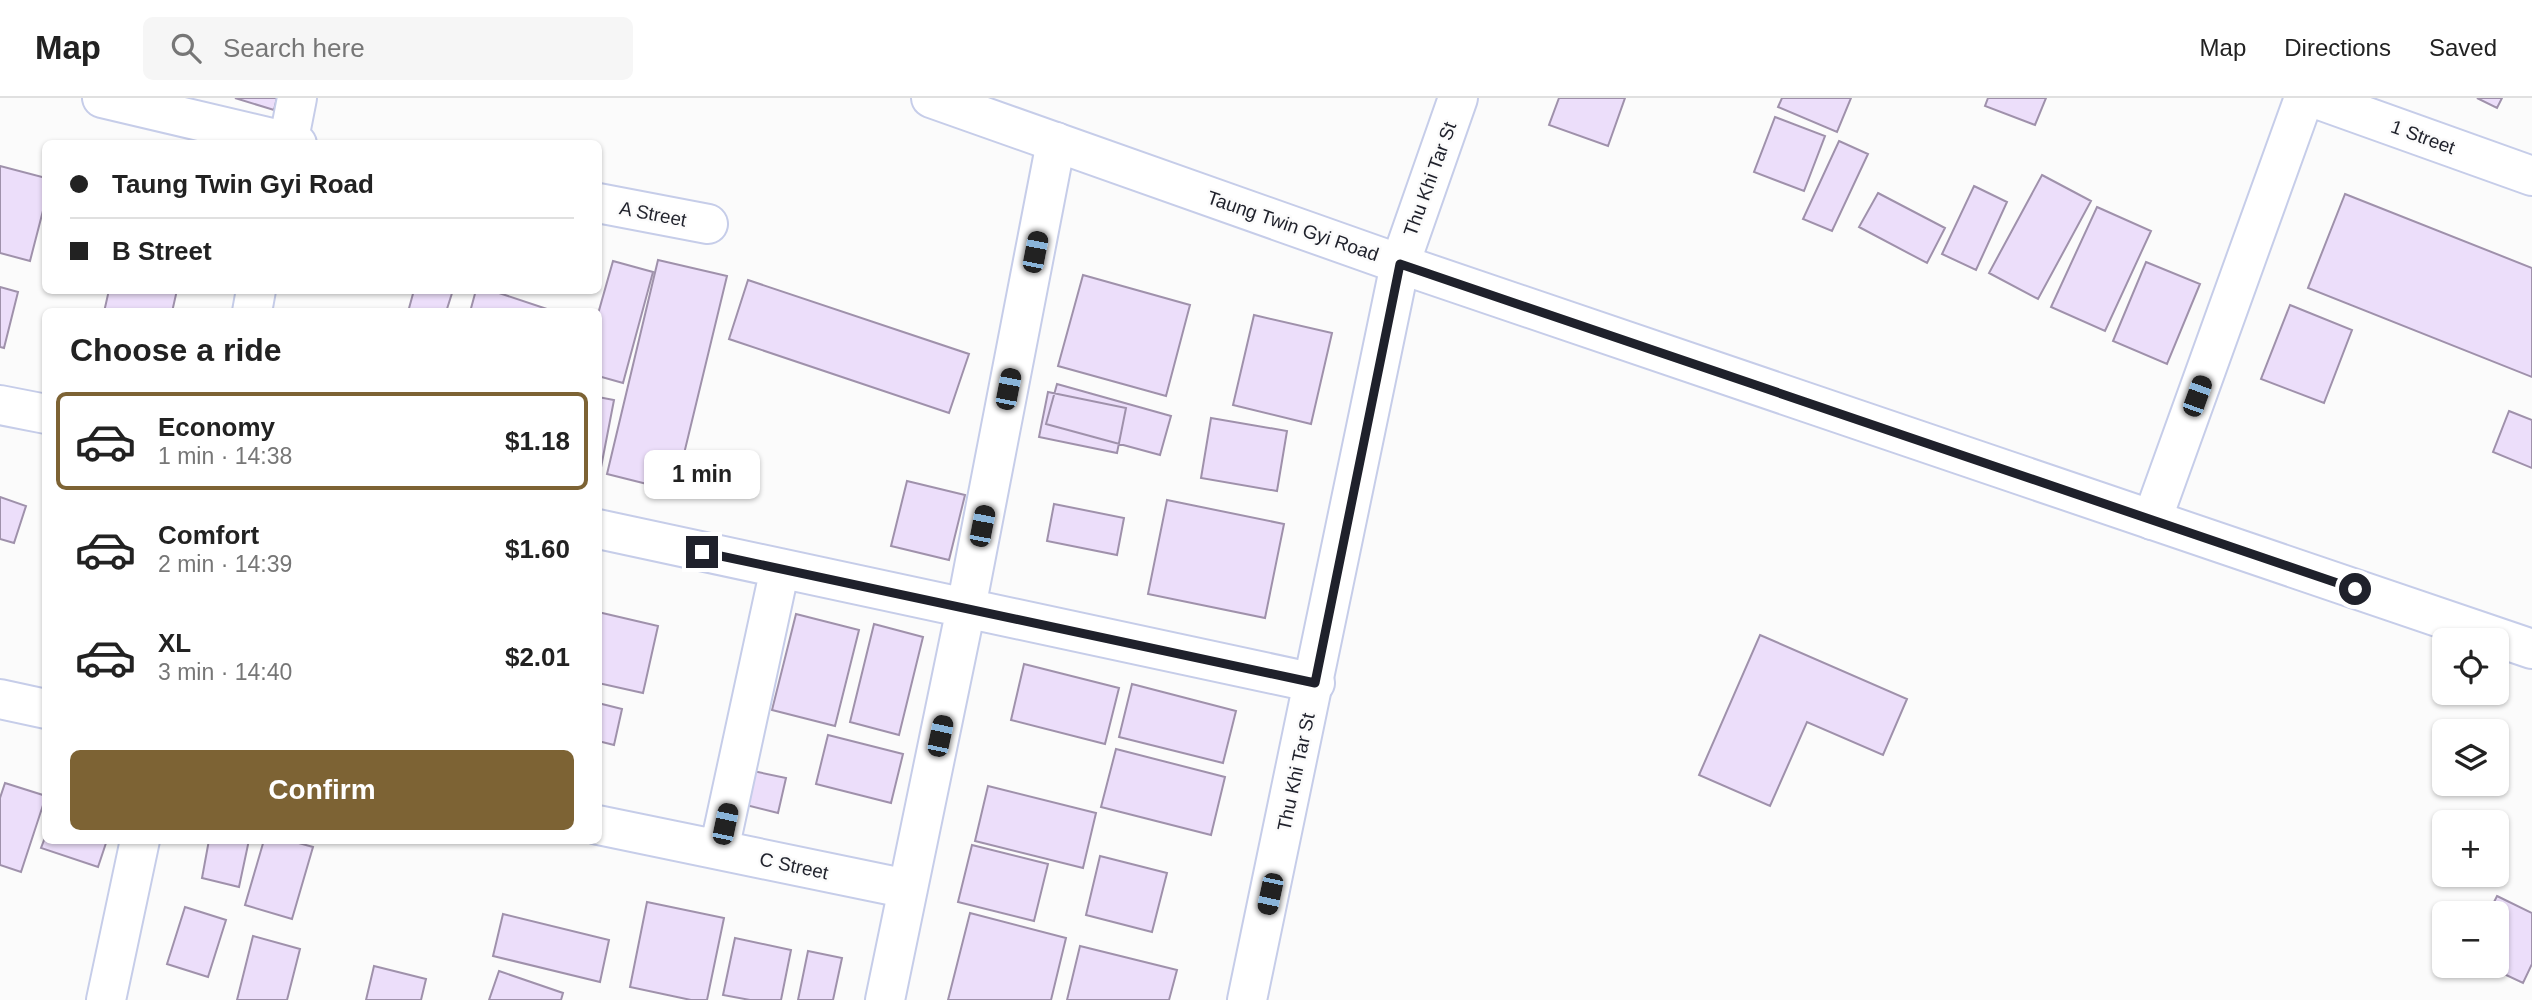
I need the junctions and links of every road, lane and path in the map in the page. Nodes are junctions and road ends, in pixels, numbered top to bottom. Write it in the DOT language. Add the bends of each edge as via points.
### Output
graph roads {
  1 [pos="102,98"];
  2 [pos="297,98"];
  3 [pos="931,98"];
  4 [pos="1458,98"];
  5 [pos="2304,98"];
  6 [pos="2314,98"];
  7 [pos="278,140"];
  8 [pos="291,140"];
  9 [pos="1056,142"];
  10 [pos="2532,176"];
  11 [pos="602,204"];
  12 [pos="708,225"];
  13 [pos="1400,264"];
  14 [pos="0,405"];
  15 [pos="42,413"];
  16 [pos="2152,520"];
  17 [pos="602,530"];
  18 [pos="780,568"];
  19 [pos="966,608"];
  20 [pos="2532,649"];
  21 [pos="1315,683"];
  22 [pos="0,699"];
  23 [pos="42,708"];
  24 [pos="602,826"];
  25 [pos="139,844"];
  26 [pos="719,850"];
  27 [pos="908,889"];
  28 [pos="106,1000"];
  29 [pos="885,1000"];
  30 [pos="1247,1000"];
  1 -- 7 [label="main road"];
  2 -- 8 [label="main road"];
  3 -- 9 [label="main road, Taung Twin Gyi Road"];
  4 -- 13 [label="main road, Thu Khi Tar St"];
  5 -- 16 [label="main road"];
  6 -- 10 [label="main road, 1 Street"];
  9 -- 13 [label="main road, Taung Twin Gyi Road"];
  9 -- 19 [label="main road"];
  11 -- 12 [label="main road, A Street"];
  13 -- 16 [label="main road, Taung Twin Gyi Road"];
  13 -- 21 [label="main road, Thu Khi Tar St"];
  14 -- 15 [label="main road"];
  16 -- 20 [label="main road, Taung Twin Gyi Road"];
  17 -- 18 [label="main road"];
  18 -- 19 [label="main road"];
  18 -- 26 [label="main road"];
  19 -- 21 [label="main road"];
  19 -- 27 [label="main road"];
  21 -- 30 [label="main road, Thu Khi Tar St"];
  22 -- 23 [label="main road"];
  24 -- 26 [label="main road, C Street"];
  25 -- 28 [label="main road"];
  26 -- 27 [label="main road, C Street"];
  27 -- 29 [label="main road"];
}
